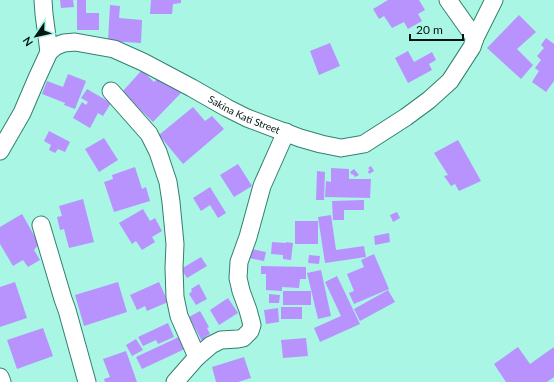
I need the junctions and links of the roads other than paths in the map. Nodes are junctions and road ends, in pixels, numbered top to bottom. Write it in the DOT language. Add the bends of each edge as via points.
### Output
graph roads {
  1 [pos="43,0"];
  2 [pos="448,0"];
  3 [pos="494,0"];
  4 [pos="475,38"];
  5 [pos="49,52"];
  6 [pos="111,91"];
  7 [pos="286,132"];
  8 [pos="0,151"];
  9 [pos="41,225"];
  10 [pos="197,358"];
  11 [pos="0,377"];
  12 [pos="2,382"];
  13 [pos="87,382"];
  14 [pos="175,382"];
  1 -- 5 [label="street"];
  2 -- 4 [label="street"];
  3 -- 4 [label="street, Sakina Kati Street"];
  4 -- 7 [label="street, Sakina Kati Street" via="472,47 450,80 429,100 364,144 341,148"];
  5 -- 7 [label="street, Sakina Kati Street" via="56,46 75,42 114,49 186,84 247,118"];
  5 -- 8 [label="street" via="22,113"];
  6 -- 10 [label="street" via="148,134 158,152 168,182 175,244 175,297 179,316"];
  7 -- 10 [label="street" via="262,186 239,262 238,278 252,325 250,331 243,338 221,340 211,345"];
  9 -- 13 [label="street"];
  10 -- 14 [label="street"];
  11 -- 12 [label="street"];
}
